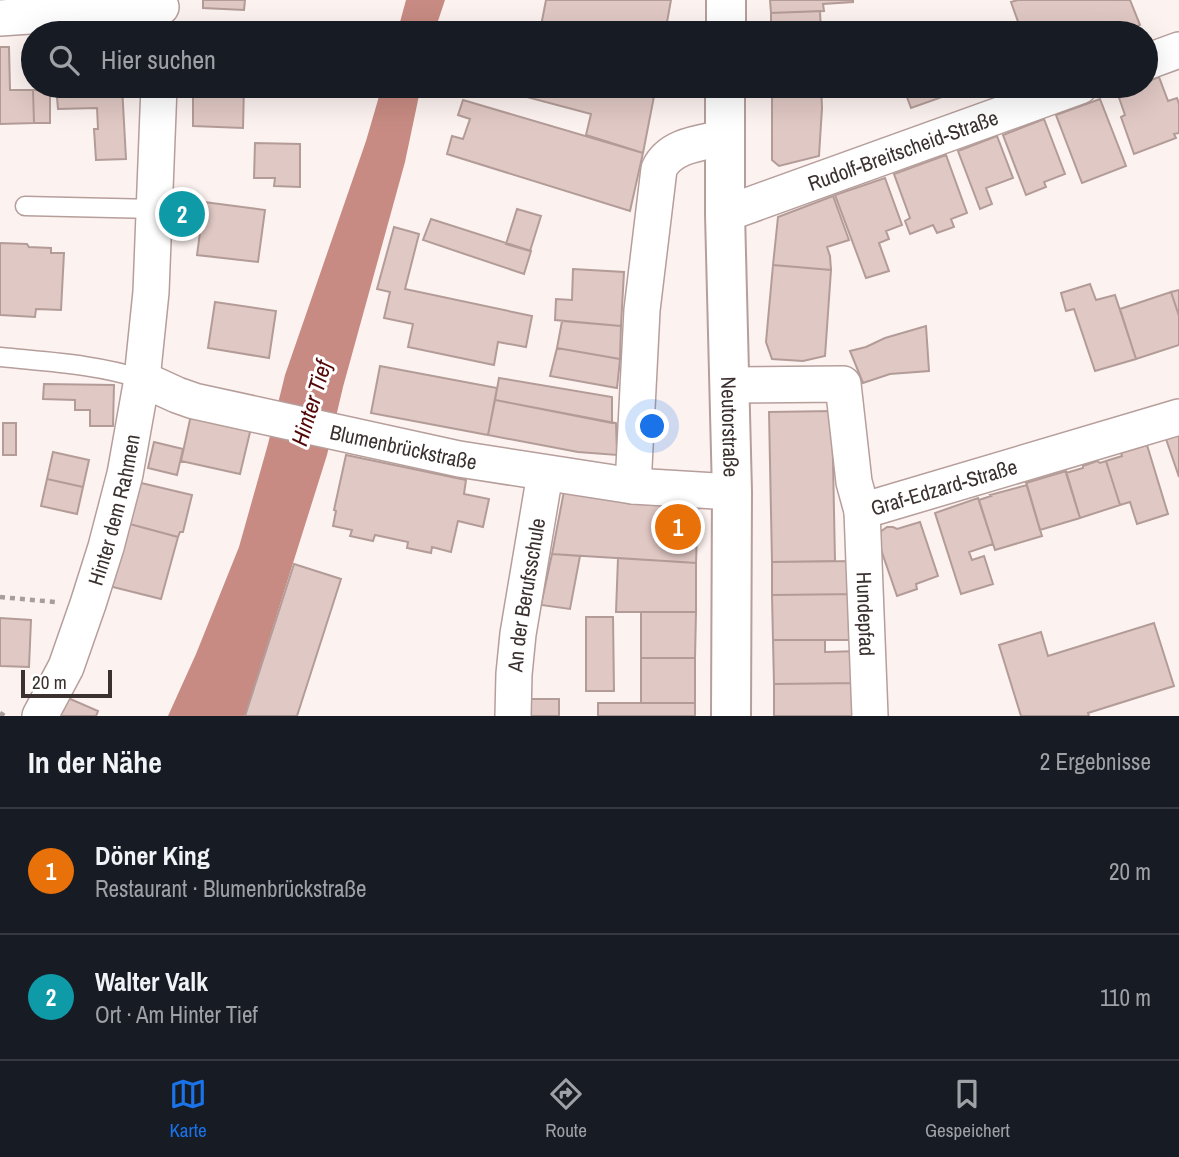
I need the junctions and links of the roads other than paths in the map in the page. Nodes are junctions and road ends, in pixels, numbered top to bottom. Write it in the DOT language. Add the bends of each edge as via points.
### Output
graph roads {
  1 [pos="726,0"];
  2 [pos="161,13"];
  3 [pos="0,18"];
  4 [pos="726,21"];
  5 [pos="1179,50"];
  6 [pos="1158,58"];
  7 [pos="159,98"];
  8 [pos="725,98"];
  9 [pos="1047,98"];
  10 [pos="724,138"];
  11 [pos="25,205"];
  12 [pos="155,209"];
  13 [pos="725,214"];
  14 [pos="0,357"];
  15 [pos="142,379"];
  16 [pos="730,386"];
  17 [pos="1179,417"];
  18 [pos="545,474"];
  19 [pos="633,486"];
  20 [pos="732,492"];
  21 [pos="862,512"];
  22 [pos="45,708"];
  23 [pos="513,716"];
  24 [pos="731,716"];
  25 [pos="870,716"];
  1 -- 4 [label="street"];
  2 -- 3 [label="street"];
  5 -- 6 [label="street"];
  7 -- 12 [label="street, Hinter dem Rahmen"];
  8 -- 10 [label="street, Neutorstraße"];
  9 -- 13 [label="street, Rudolf-Breitscheid-Straße"];
  10 -- 13 [label="street, Neutorstraße"];
  10 -- 19 [label="street" via="675,150 659,169 642,310"];
  11 -- 12 [label="lane"];
  12 -- 15 [label="street, Hinter dem Rahmen"];
  13 -- 16 [label="street, Neutorstraße"];
  14 -- 15 [label="lane, Blumenbrückstraße" via="90,366"];
  15 -- 18 [label="street, Blumenbrückstraße" via="187,398"];
  15 -- 22 [label="street, Hinter dem Rahmen" via="106,547 65,667"];
  16 -- 20 [label="street, Neutorstraße"];
  16 -- 21 [label="street, Graf-Edzard-Straße" via="843,384 849,449"];
  17 -- 21 [label="street, Graf-Edzard-Straße"];
  18 -- 19 [label="street, Blumenbrückstraße"];
  18 -- 23 [label="street, An der Berufsschule" via="518,634"];
  19 -- 20 [label="street, Blumenbrückstraße"];
  20 -- 24 [label="street, Neutorstraße"];
  21 -- 25 [label="street, Hundepfad"];
}
